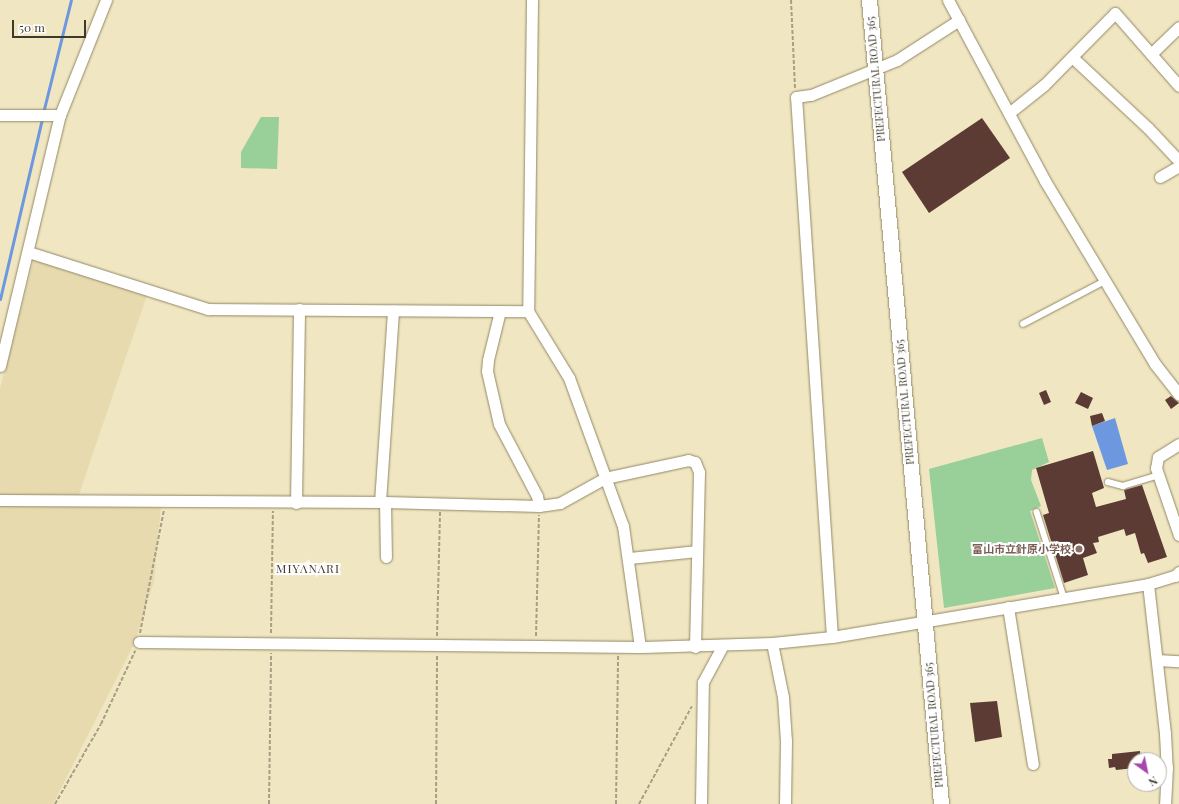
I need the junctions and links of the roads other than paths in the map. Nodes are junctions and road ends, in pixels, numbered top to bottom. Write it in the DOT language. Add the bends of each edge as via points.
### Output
graph roads {
  1 [pos="106,0"];
  2 [pos="532,0"];
  3 [pos="869,0"];
  4 [pos="948,0"];
  5 [pos="959,20"];
  6 [pos="1179,27"];
  7 [pos="1151,54"];
  8 [pos="1072,57"];
  9 [pos="875,70"];
  10 [pos="1179,86"];
  11 [pos="1009,113"];
  12 [pos="0,115"];
  13 [pos="60,115"];
  14 [pos="1179,161"];
  15 [pos="1179,166"];
  16 [pos="1160,177"];
  17 [pos="28,252"];
  18 [pos="1105,281"];
  19 [pos="299,309"];
  20 [pos="393,310"];
  21 [pos="528,310"];
  22 [pos="500,311"];
  23 [pos="1023,324"];
  24 [pos="0,366"];
  25 [pos="1179,395"];
  26 [pos="1179,444"];
  27 [pos="1158,475"];
  28 [pos="605,478"];
  29 [pos="1108,482"];
  30 [pos="0,500"];
  31 [pos="383,502"];
  32 [pos="296,503"];
  33 [pos="539,506"];
  34 [pos="1037,512"];
  35 [pos="1179,535"];
  36 [pos="697,551"];
  37 [pos="386,557"];
  38 [pos="630,558"];
  39 [pos="1179,572"];
  40 [pos="1148,584"];
  41 [pos="1064,597"];
  42 [pos="1008,607"];
  43 [pos="925,620"];
  44 [pos="832,636"];
  45 [pos="138,642"];
  46 [pos="772,643"];
  47 [pos="723,645"];
  48 [pos="640,647"];
  49 [pos="695,647"];
  50 [pos="1157,660"];
  51 [pos="1179,661"];
  52 [pos="1033,764"];
  53 [pos="701,804"];
  54 [pos="785,804"];
  55 [pos="941,804"];
  56 [pos="1165,804"];
  1 -- 13 [label="street"];
  2 -- 21 [label="street"];
  3 -- 9 [label="main road, PREFECTURAL ROAD 365"];
  4 -- 5 [label="street"];
  5 -- 9 [label="street" via="897,60"];
  5 -- 11 [label="street"];
  6 -- 7 [label="street"];
  7 -- 8 [label="street" via="1115,13"];
  7 -- 10 [label="street"];
  8 -- 11 [label="street" via="1044,85"];
  8 -- 14 [label="street" via="1148,128"];
  9 -- 43 [label="main road, PREFECTURAL ROAD 365"];
  9 -- 44 [label="street" via="811,95 796,97"];
  11 -- 18 [label="street" via="1045,181"];
  12 -- 13 [label="street"];
  13 -- 17 [label="street"];
  15 -- 16 [label="street"];
  17 -- 19 [label="street" via="208,309"];
  17 -- 24 [label="street"];
  18 -- 23 [label="lane"];
  18 -- 25 [label="street" via="1155,364"];
  19 -- 20 [label="street"];
  19 -- 32 [label="street"];
  20 -- 22 [label="street"];
  20 -- 31 [label="street"];
  21 -- 22 [label="street"];
  21 -- 28 [label="street" via="568,378"];
  22 -- 33 [label="street" via="488,360 488,371 500,424 537,496"];
  26 -- 27 [label="street" via="1158,457"];
  27 -- 29 [label="lane" via="1123,486"];
  27 -- 35 [label="street"];
  28 -- 33 [label="street" via="560,503"];
  28 -- 36 [label="street" via="688,460 696,462 699,472"];
  28 -- 38 [label="street" via="624,526"];
  30 -- 32 [label="street"];
  31 -- 32 [label="street"];
  31 -- 33 [label="street"];
  31 -- 37 [label="street"];
  34 -- 41 [label="lane"];
  36 -- 38 [label="street"];
  36 -- 49 [label="street"];
  38 -- 48 [label="street"];
  39 -- 40 [label="street" via="1175,576"];
  40 -- 41 [label="street"];
  40 -- 50 [label="street"];
  41 -- 42 [label="street"];
  42 -- 43 [label="street"];
  42 -- 52 [label="street"];
  43 -- 44 [label="street"];
  43 -- 55 [label="main road, PREFECTURAL ROAD 365"];
  44 -- 46 [label="street"];
  45 -- 48 [label="street"];
  46 -- 47 [label="street"];
  46 -- 54 [label="street" via="783,697 786,741"];
  47 -- 49 [label="street"];
  47 -- 53 [label="street" via="703,688"];
  48 -- 49 [label="street"];
  50 -- 51 [label="street"];
  50 -- 56 [label="street" via="1166,740"];
}
